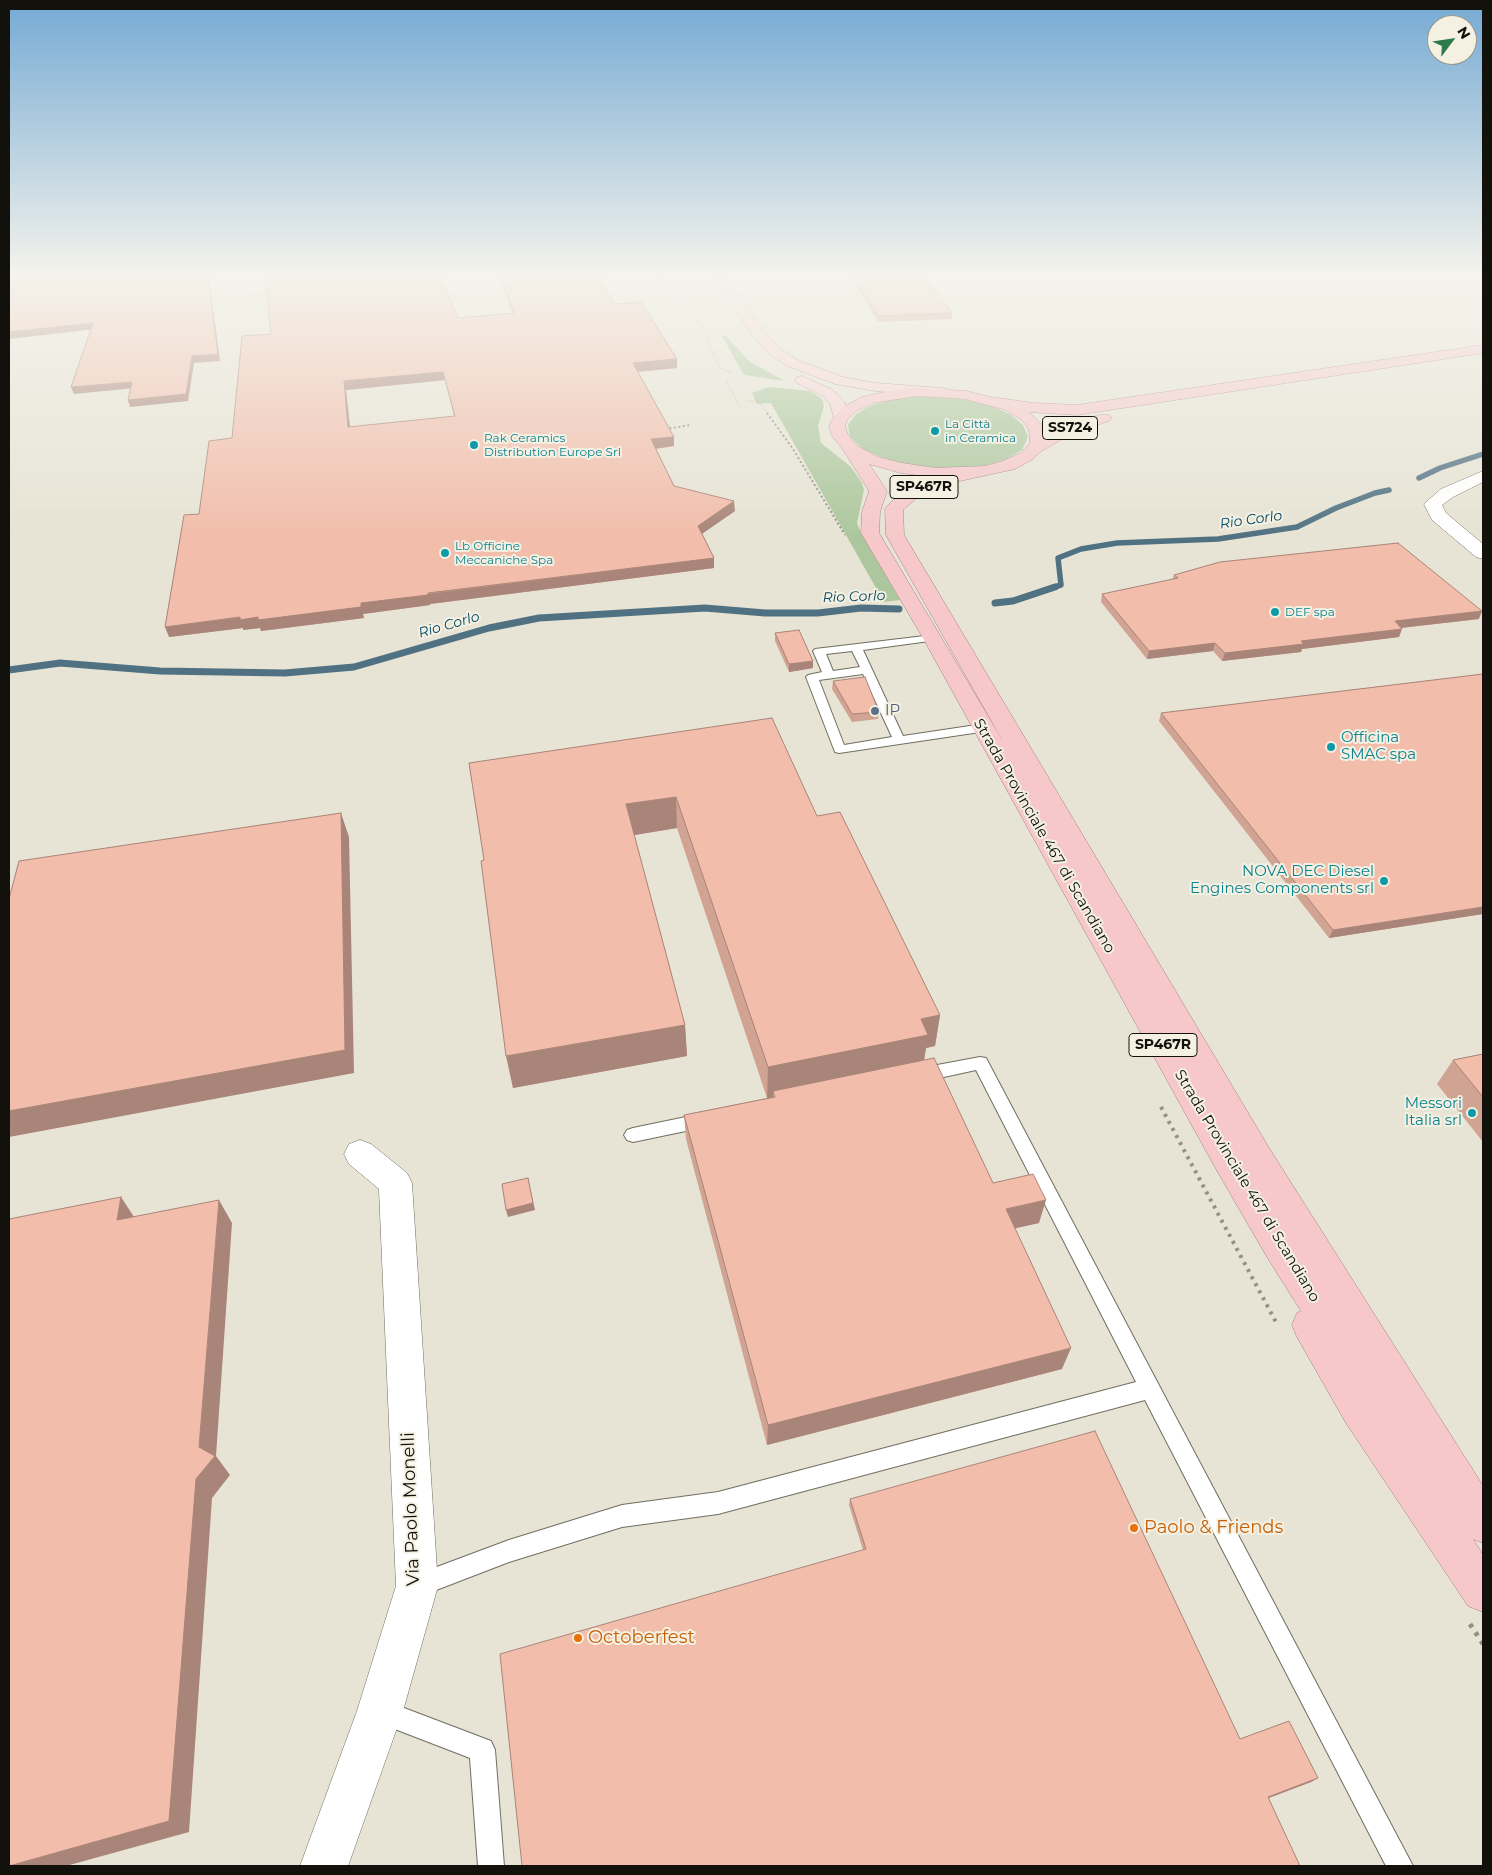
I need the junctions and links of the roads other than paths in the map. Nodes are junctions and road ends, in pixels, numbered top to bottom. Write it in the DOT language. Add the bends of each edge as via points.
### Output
graph roads {
  1 [pos="793,364"];
  2 [pos="1386,364"];
  3 [pos="1454,364"];
  4 [pos="779,370"];
  5 [pos="946,392"];
  6 [pos="992,401"];
  7 [pos="840,418"];
  8 [pos="1036,448"];
  9 [pos="851,449"];
  10 [pos="985,471"];
  11 [pos="1483,476"];
  12 [pos="871,536"];
  13 [pos="1483,553"];
  14 [pos="933,638"];
  15 [pos="856,647"];
  16 [pos="866,670"];
  17 [pos="829,675"];
  18 [pos="983,728"];
  19 [pos="899,740"];
  20 [pos="903,1079"];
  21 [pos="728,1115"];
  22 [pos="633,1134"];
  23 [pos="360,1154"];
  24 [pos="1242,1158"];
  25 [pos="1149,1389"];
  26 [pos="1483,1489"];
  27 [pos="1483,1523"];
  28 [pos="1483,1539"];
  29 [pos="417,1586"];
  30 [pos="1483,1591"];
  31 [pos="380,1711"];
  32 [pos="324,1866"];
  33 [pos="491,1866"];
  34 [pos="1400,1866"];
  1 -- 5 [label="main road" via="840,381"];
  2 -- 6 [label="highway, SS724" via="1077,410 1034,408"];
  3 -- 8 [label="highway, SS724" via="1109,417 1068,429"];
  4 -- 7 [label="main road" via="828,393 837,403"];
  5 -- 6 [label="highway"];
  5 -- 7 [label="highway" via="917,392 868,400"];
  6 -- 8 [label="highway" via="1028,418 1038,429"];
  7 -- 9 [label="highway" via="837,426 840,436"];
  8 -- 10 [label="highway" via="1010,465"];
  9 -- 10 [label="highway" via="872,460 901,468 936,473"];
  9 -- 12 [label="highway, SP467R" via="878,491 871,512"];
  10 -- 12 [label="highway, SP467R" via="941,480 914,491"];
  11 -- 13 [label="street" via="1446,493 1433,504 1438,516"];
  12 -- 14 [label="highway, Strada Provinciale 467 di Scandiano / SP467R"];
  12 -- 24 [label="highway, Strada Provinciale 467 di Scandiano / SP467R"];
  14 -- 15 [label="lane"];
  14 -- 18 [label="highway, Strada Provinciale 467 di Scandiano / SP467R"];
  15 -- 16 [label="lane"];
  15 -- 17 [label="lane" via="819,651"];
  16 -- 17 [label="lane"];
  16 -- 19 [label="lane"];
  17 -- 19 [label="lane" via="812,677 839,749"];
  18 -- 19 [label="lane"];
  18 -- 24 [label="highway, Strada Provinciale 467 di Scandiano / SP467R"];
  20 -- 25 [label="lane" via="980,1062"];
  21 -- 22 [label="lane"];
  23 -- 29 [label="street, Via Paolo Monelli" via="395,1183"];
  24 -- 26 [label="highway"];
  24 -- 27 [label="highway, Strada Provinciale 467 di Scandiano / SP467R"];
  24 -- 28 [label="highway, Strada Provinciale 467 di Scandiano / SP467R" via="1279,1246 1390,1415"];
  24 -- 30 [label="highway" via="1238,1203 1345,1385"];
  25 -- 29 [label="lane" via="718,1503 622,1516 509,1551"];
  25 -- 34 [label="lane"];
  29 -- 31 [label="street, Via Paolo Monelli"];
  31 -- 32 [label="street, Via Paolo Monelli"];
  31 -- 33 [label="lane" via="482,1750"];
}
